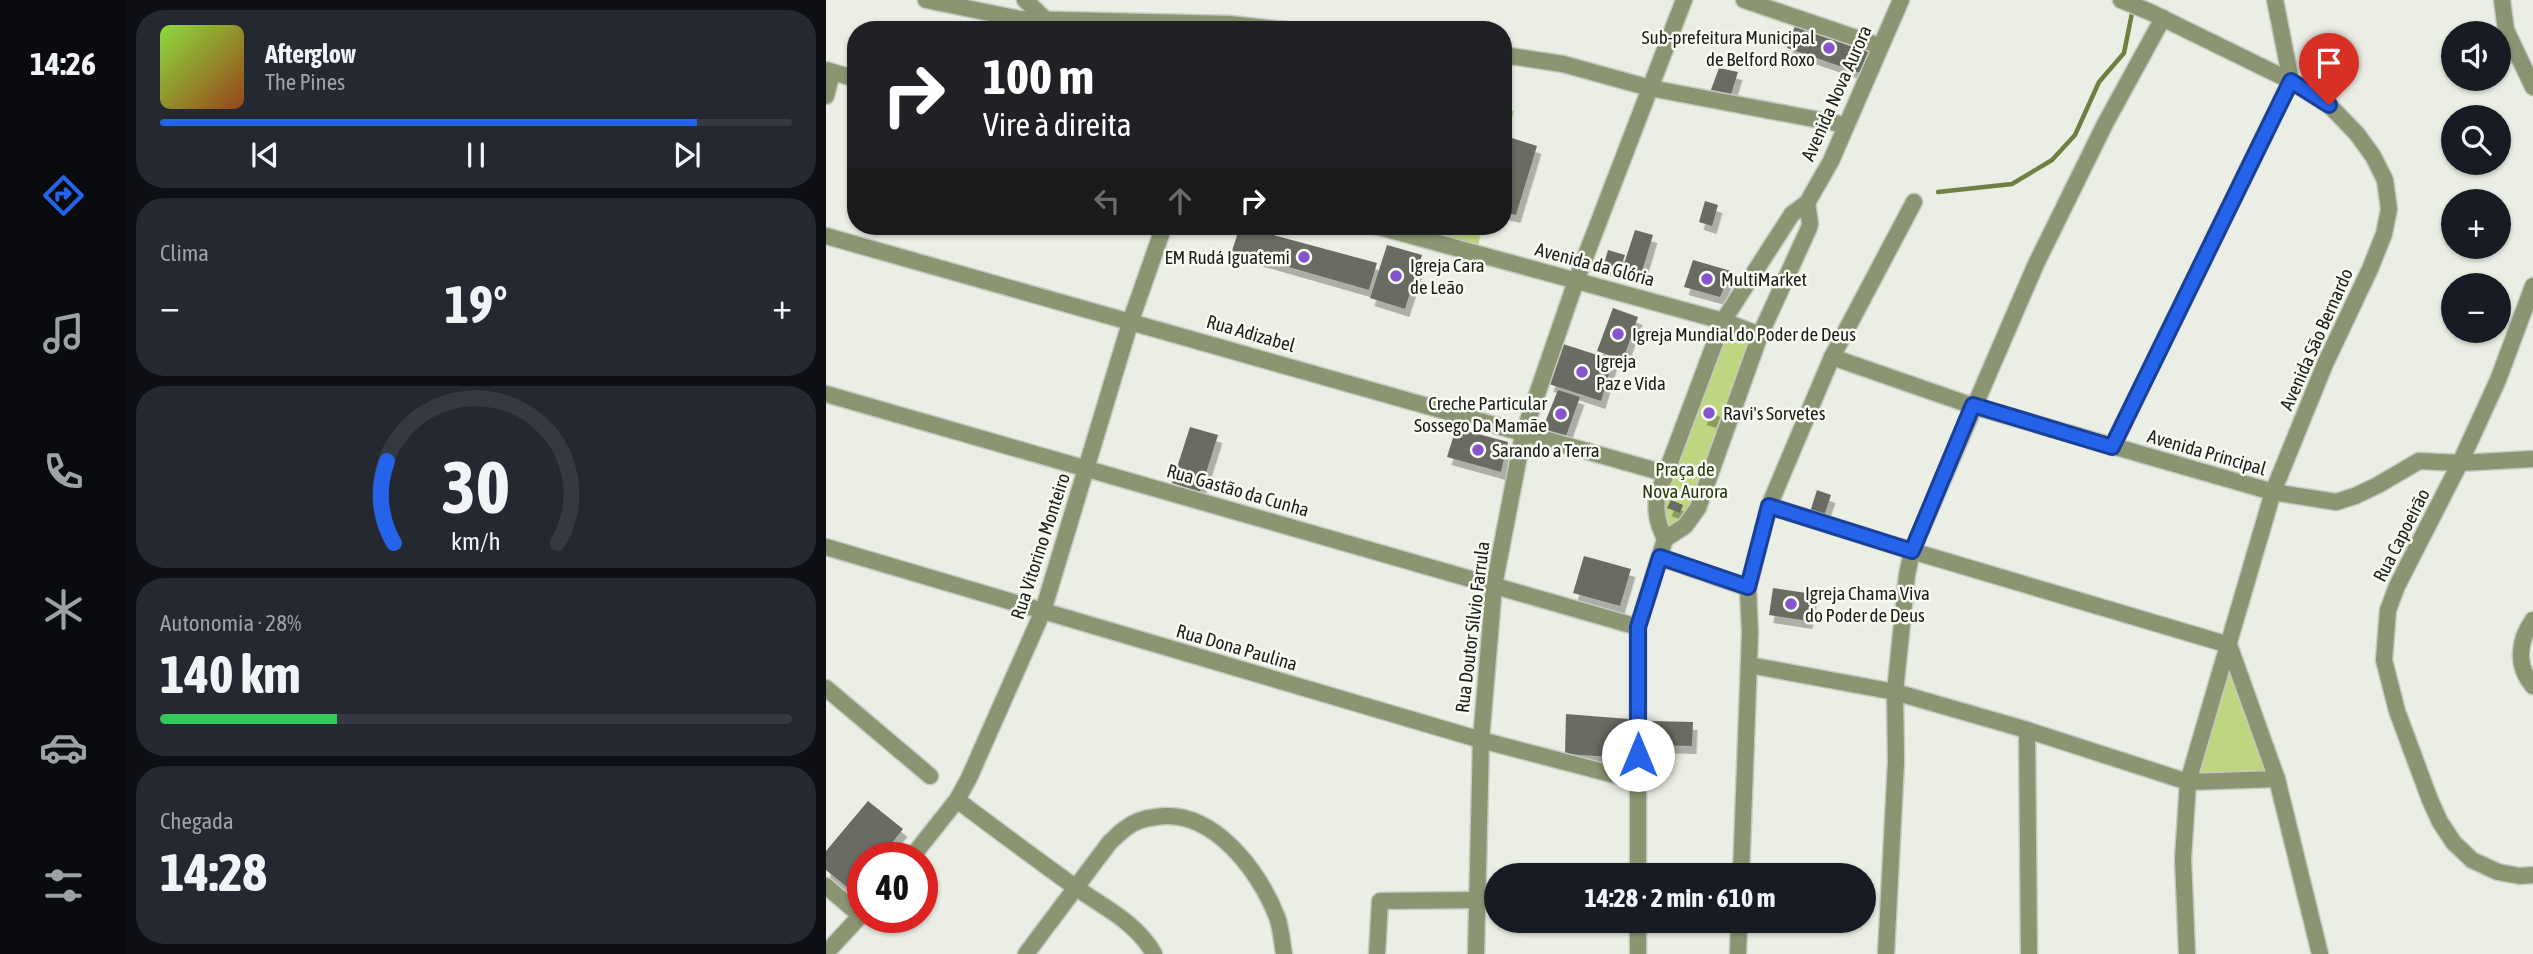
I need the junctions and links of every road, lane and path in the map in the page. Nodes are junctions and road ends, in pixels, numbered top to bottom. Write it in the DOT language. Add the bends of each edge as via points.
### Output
graph roads {
  1 [pos="926,0"];
  2 [pos="1025,0"];
  3 [pos="1684,0"];
  4 [pos="1744,0"];
  5 [pos="1901,0"];
  6 [pos="2121,0"];
  7 [pos="2275,0"];
  8 [pos="2502,0"];
  9 [pos="2156,15"];
  10 [pos="1045,19"];
  11 [pos="1091,21"];
  12 [pos="1880,46"];
  13 [pos="1512,56"];
  14 [pos="829,71"];
  15 [pos="847,76"];
  16 [pos="2291,81"];
  17 [pos="2533,87"];
  18 [pos="1650,88"];
  19 [pos="826,96"];
  20 [pos="1846,125"];
  21 [pos="1914,202"];
  22 [pos="1807,203"];
  23 [pos="1161,235"];
  24 [pos="1409,235"];
  25 [pos="826,236"];
  26 [pos="1576,281"];
  27 [pos="2533,286"];
  28 [pos="1132,320"];
  29 [pos="1723,321"];
  30 [pos="1760,335"];
  31 [pos="1832,357"];
  32 [pos="826,394"];
  33 [pos="1973,405"];
  34 [pos="1523,435"];
  35 [pos="2112,447"];
  36 [pos="2533,458"];
  37 [pos="2460,463"];
  38 [pos="1087,468"];
  39 [pos="1664,473"];
  40 [pos="2273,492"];
  41 [pos="1769,506"];
  42 [pos="1665,539"];
  43 [pos="826,547"];
  44 [pos="1912,551"];
  45 [pos="1660,557"];
  46 [pos="1494,586"];
  47 [pos="1748,587"];
  48 [pos="1043,611"];
  49 [pos="2533,620"];
  50 [pos="1638,627"];
  51 [pos="2230,645"];
  52 [pos="1749,665"];
  53 [pos="2533,686"];
  54 [pos="826,688"];
  55 [pos="1895,692"];
  56 [pos="2027,730"];
  57 [pos="1481,740"];
  58 [pos="930,776"];
  59 [pos="2277,779"];
  60 [pos="1638,781"];
  61 [pos="2188,782"];
  62 [pos="957,800"];
  63 [pos="924,842"];
  64 [pos="1638,863"];
  65 [pos="1741,863"];
  66 [pos="2533,875"];
  67 [pos="826,886"];
  68 [pos="1077,889"];
  69 [pos="1477,900"];
  70 [pos="847,902"];
  71 [pos="847,930"];
  72 [pos="1638,933"];
  73 [pos="1739,933"];
  74 [pos="826,953"];
  75 [pos="1026,954"];
  76 [pos="1154,954"];
  77 [pos="1284,954"];
  78 [pos="1377,954"];
  79 [pos="1476,954"];
  80 [pos="1638,954"];
  81 [pos="1738,954"];
  82 [pos="1886,954"];
  83 [pos="2029,954"];
  84 [pos="2187,954"];
  85 [pos="2320,954"];
  1 -- 10 [label="street" via="993,15"];
  2 -- 10 [label="street"];
  3 -- 18 [label="street, Rua Doutor Sílvio Farrula"];
  4 -- 12 [label="street"];
  5 -- 12 [label="street, Avenida Nova Aurora"];
  6 -- 9 [label="street, Avenida São Bernardo"];
  7 -- 16 [label="street"];
  8 -- 17 [label="street" via="2506,30"];
  9 -- 16 [label="street, Avenida São Bernardo"];
  9 -- 33 [label="street"];
  10 -- 11 [label="street"];
  12 -- 20 [label="street, Avenida Nova Aurora"];
  13 -- 18 [label="street" via="1563,64"];
  14 -- 15 [label="street"];
  14 -- 19 [label="street"];
  16 -- 35 [label="street"];
  16 -- 40 [label="street, Avenida São Bernardo" via="2329,105 2357,134 2385,180 2389,209 2380,246"];
  18 -- 20 [label="street"];
  18 -- 26 [label="street, Rua Doutor Sílvio Farrula"];
  20 -- 22 [label="street, Avenida Nova Aurora"];
  21 -- 31 [label="street"];
  22 -- 29 [label="street, Avenida Nova Aurora" via="1792,215"];
  22 -- 30 [label="street, Avenida Nova Aurora" via="1810,223"];
  23 -- 28 [label="street, Rua Vitorino Monteiro"];
  24 -- 26 [label="street, Avenida da Glória"];
  25 -- 28 [label="street, Rua Adizabel"];
  26 -- 29 [label="street, Avenida da Glória"];
  26 -- 34 [label="street, Rua Doutor Sílvio Farrula"];
  27 -- 37 [label="street, Rua Capoeirão"];
  28 -- 34 [label="street, Rua Adizabel"];
  28 -- 38 [label="street, Rua Vitorino Monteiro"];
  29 -- 30 [label="street, Avenida da Glória"];
  29 -- 39 [label="street, Avenida Nova Aurora"];
  30 -- 42 [label="street, Avenida Nova Aurora" via="1698,508 1691,520"];
  31 -- 33 [label="street, Avenida Principal"];
  31 -- 41 [label="street"];
  32 -- 38 [label="street, Rua Gastão da Cunha"];
  33 -- 35 [label="street, Avenida Principal"];
  33 -- 44 [label="street"];
  34 -- 39 [label="street, Rua Adizabel"];
  34 -- 46 [label="street, Rua Doutor Sílvio Farrula"];
  35 -- 40 [label="street, Avenida Principal"];
  36 -- 37 [label="street, Avenida Principal"];
  37 -- 40 [label="street, Avenida Principal" via="2419,461 2336,502"];
  37 -- 66 [label="street, Rua Capoeirão" via="2397,586 2388,610 2384,660 2397,711 2430,800 2454,843 2472,860 2498,872"];
  38 -- 46 [label="street, Rua Gastão da Cunha"];
  38 -- 48 [label="street, Rua Vitorino Monteiro"];
  39 -- 42 [label="street, Avenida Nova Aurora" via="1656,510"];
  40 -- 51 [label="street, Avenida São Bernardo"];
  41 -- 44 [label="street"];
  41 -- 47 [label="street"];
  42 -- 45 [label="street"];
  43 -- 48 [label="street, Rua Dona Paulina"];
  44 -- 51 [label="street"];
  44 -- 55 [label="street"];
  45 -- 47 [label="street"];
  45 -- 50 [label="street"];
  46 -- 50 [label="street, Rua Gastão da Cunha"];
  46 -- 57 [label="street, Rua Doutor Sílvio Farrula"];
  47 -- 52 [label="street"];
  48 -- 57 [label="street, Rua Dona Paulina"];
  48 -- 62 [label="street, Rua Vitorino Monteiro"];
  49 -- 53 [label="street" via="2521,643 2526,678"];
  50 -- 60 [label="street"];
  51 -- 59 [label="street"];
  51 -- 61 [label="street, Avenida São Bernardo"];
  52 -- 55 [label="street"];
  52 -- 65 [label="street"];
  54 -- 58 [label="street"];
  55 -- 56 [label="street"];
  55 -- 82 [label="street"];
  56 -- 61 [label="street"];
  56 -- 83 [label="street"];
  57 -- 60 [label="street, Rua Dona Paulina"];
  57 -- 69 [label="street, Rua Doutor Sílvio Farrula"];
  59 -- 61 [label="street"];
  59 -- 85 [label="street"];
  60 -- 64 [label="street"];
  61 -- 84 [label="street, Avenida São Bernardo" via="2183,859"];
  62 -- 63 [label="street, Rua Vitorino Monteiro"];
  62 -- 68 [label="street"];
  67 -- 70 [label="street"];
  68 -- 75 [label="street"];
  68 -- 76 [label="street" via="1130,924"];
  68 -- 77 [label="street" via="1110,842 1127,827 1143,819 1186,817 1247,862 1268,895"];
  69 -- 78 [label="street" via="1380,901"];
  69 -- 79 [label="street, Rua Doutor Sílvio Farrula"];
  71 -- 74 [label="street"];
  72 -- 80 [label="street"];
  73 -- 81 [label="street"];
}
